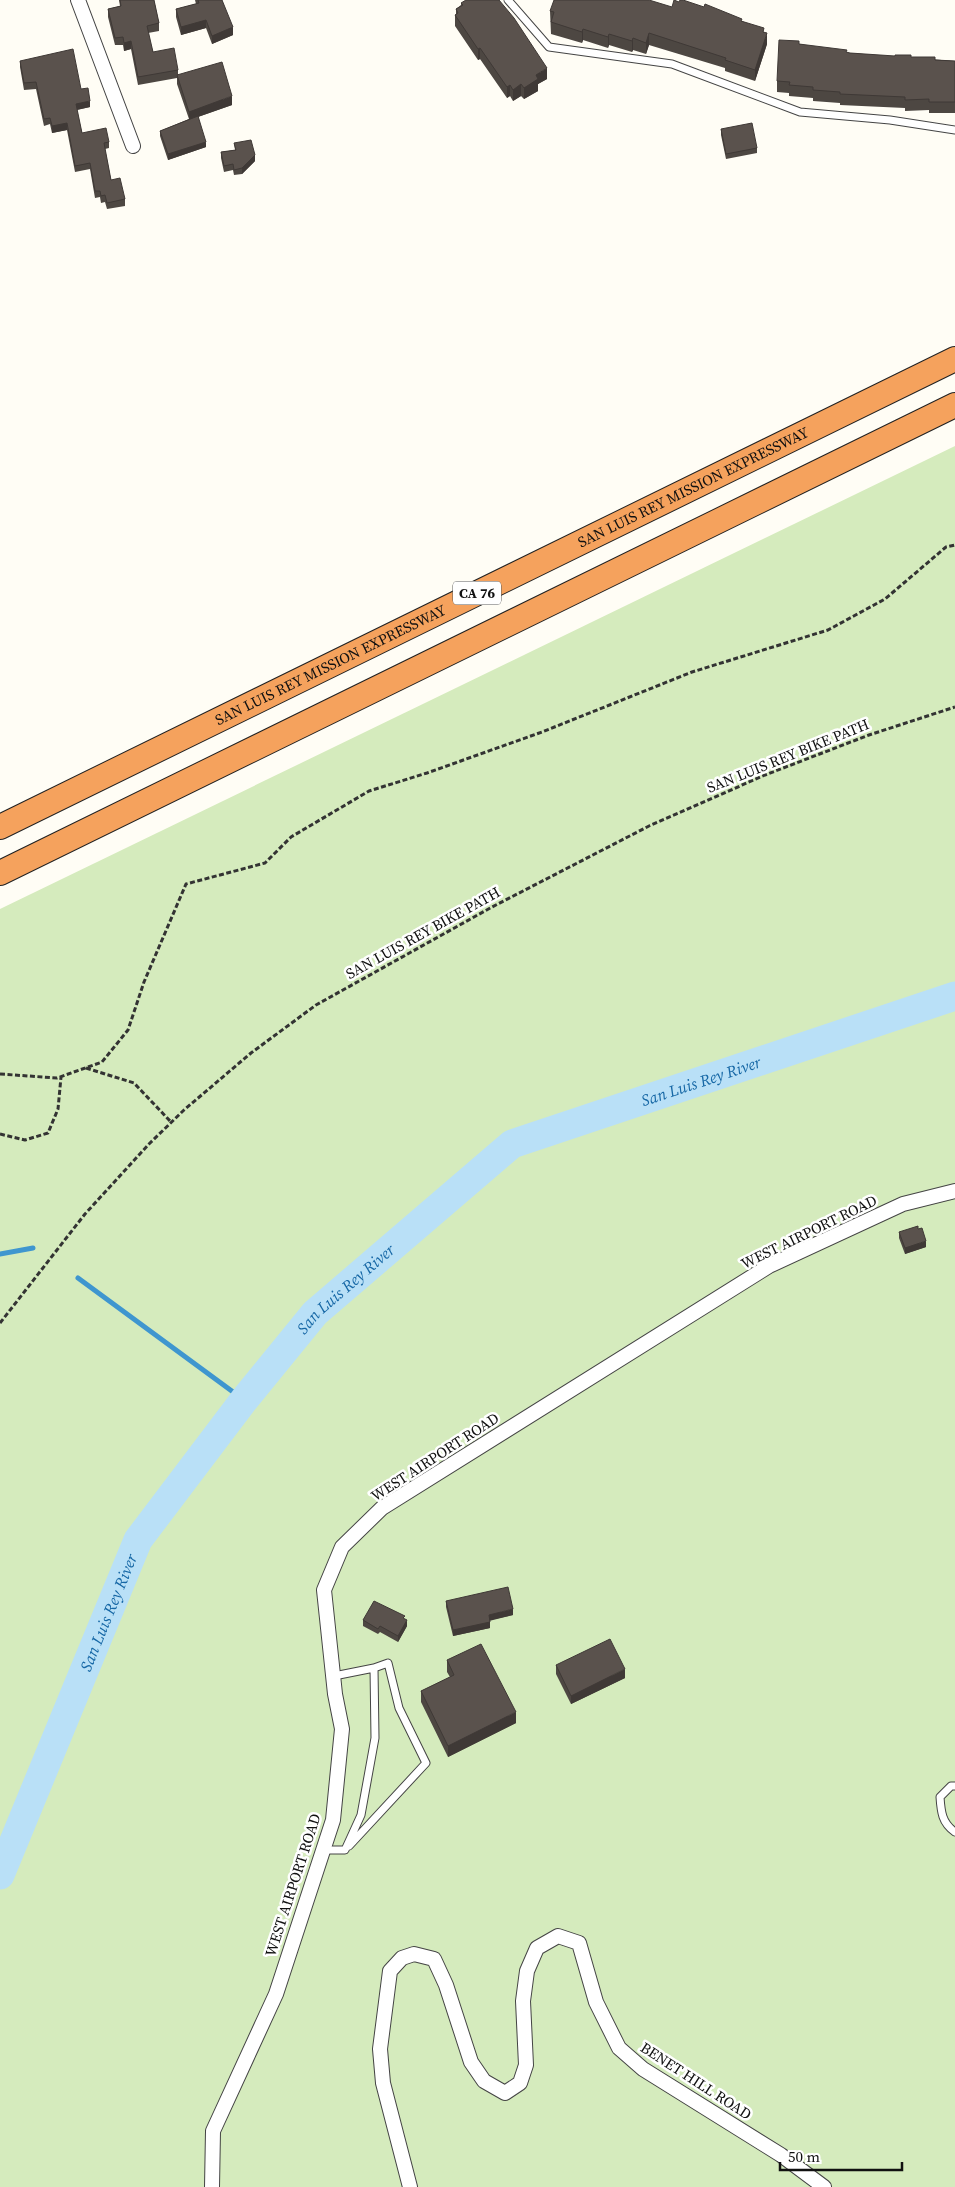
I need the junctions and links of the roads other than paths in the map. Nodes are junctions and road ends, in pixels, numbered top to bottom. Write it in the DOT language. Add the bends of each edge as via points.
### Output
graph roads {
  1 [pos="78,0"];
  2 [pos="508,0"];
  3 [pos="955,130"];
  4 [pos="133,146"];
  5 [pos="955,359"];
  6 [pos="955,405"];
  7 [pos="0,827"];
  8 [pos="0,873"];
  9 [pos="955,1190"];
  10 [pos="374,1668"];
  11 [pos="334,1676"];
  12 [pos="955,1786"];
  13 [pos="955,1832"];
  14 [pos="323,1850"];
  15 [pos="345,1850"];
  16 [pos="212,2187"];
  17 [pos="410,2187"];
  18 [pos="824,2187"];
  1 -- 4 [label="street"];
  2 -- 3 [label="lane" via="548,47 672,64 800,112"];
  5 -- 7 [label="highway, SAN LUIS REY MISSION EXPRESSWAY / CA 76"];
  6 -- 8 [label="highway, CA 76"];
  9 -- 11 [label="street, WEST AIRPORT ROAD" via="903,1204 769,1266 382,1508 342,1548 324,1590"];
  10 -- 11 [label="lane"];
  10 -- 15 [label="lane" via="375,1738 360,1816"];
  10 -- 15 [label="lane" via="388,1663 399,1708 426,1763"];
  11 -- 14 [label="street, WEST AIRPORT ROAD" via="342,1728 333,1820"];
  12 -- 13 [label="lane" via="940,1797 941,1813 947,1826"];
  14 -- 15 [label="lane"];
  14 -- 16 [label="street, WEST AIRPORT ROAD" via="276,1994 213,2132"];
  17 -- 18 [label="street, BENET HILL ROAD" via="383,2083 380,2049 390,1971 402,1958 414,1954 434,1959 446,1985 470,2062 484,2081 505,2093 520,2083 526,2065 523,2001 527,1971 538,1948 558,1936 579,1943 596,2002 619,2048 643,2069 781,2154"];
}
